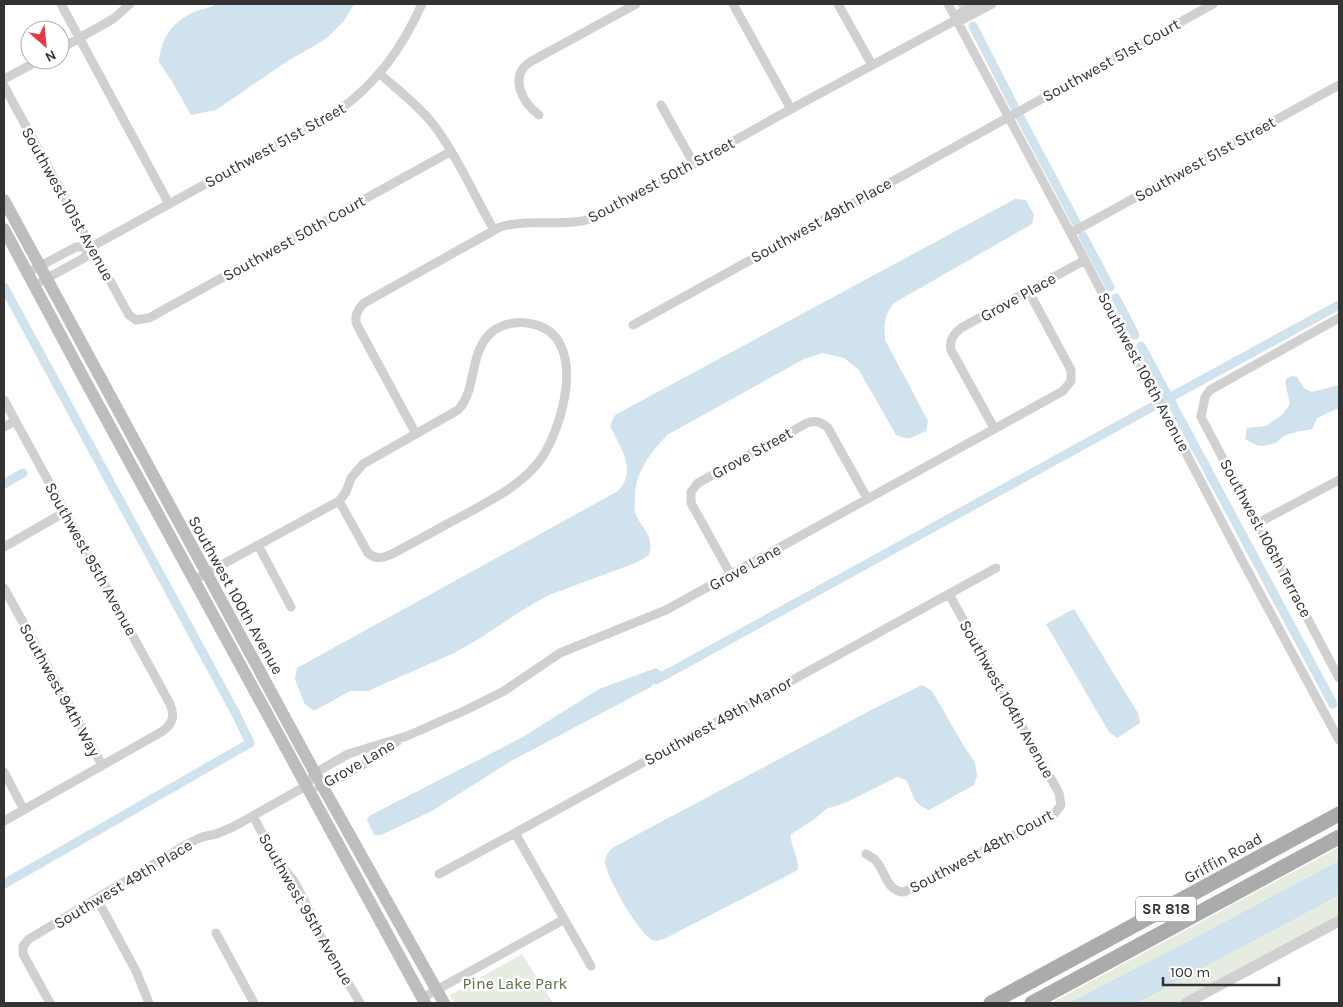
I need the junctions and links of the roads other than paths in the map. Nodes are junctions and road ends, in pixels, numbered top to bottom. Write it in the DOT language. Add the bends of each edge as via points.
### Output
graph roads {
  1 [pos="61,4"];
  2 [pos="130,4"];
  3 [pos="422,4"];
  4 [pos="636,4"];
  5 [pos="733,4"];
  6 [pos="838,4"];
  7 [pos="948,4"];
  8 [pos="976,4"];
  9 [pos="992,4"];
  10 [pos="1213,4"];
  11 [pos="956,19"];
  12 [pos="80,38"];
  13 [pos="70,44"];
  14 [pos="872,65"];
  15 [pos="21,70"];
  16 [pos="380,74"];
  17 [pos="4,79"];
  18 [pos="1339,85"];
  19 [pos="4,86"];
  20 [pos="661,105"];
  21 [pos="790,109"];
  22 [pos="539,115"];
  23 [pos="1008,116"];
  24 [pos="450,152"];
  25 [pos="694,164"];
  26 [pos="4,200"];
  27 [pos="169,204"];
  28 [pos="4,229"];
  29 [pos="494,230"];
  30 [pos="1071,233"];
  31 [pos="91,246"];
  32 [pos="1086,260"];
  33 [pos="40,267"];
  34 [pos="27,273"];
  35 [pos="46,279"];
  36 [pos="34,286"];
  37 [pos="1028,292"];
  38 [pos="1339,318"];
  39 [pos="136,320"];
  40 [pos="633,325"];
  41 [pos="4,400"];
  42 [pos="15,421"];
  43 [pos="4,427"];
  44 [pos="994,428"];
  45 [pos="416,434"];
  46 [pos="1339,480"];
  47 [pos="867,498"];
  48 [pos="339,501"];
  49 [pos="65,512"];
  50 [pos="1258,523"];
  51 [pos="258,545"];
  52 [pos="4,547"];
  53 [pos="996,568"];
  54 [pos="206,574"];
  55 [pos="731,574"];
  56 [pos="194,580"];
  57 [pos="4,588"];
  58 [pos="949,594"];
  59 [pos="291,607"];
  60 [pos="1336,662"];
  61 [pos="1339,678"];
  62 [pos="1336,726"];
  63 [pos="407,736"];
  64 [pos="1339,740"];
  65 [pos="102,766"];
  66 [pos="4,772"];
  67 [pos="315,773"];
  68 [pos="306,786"];
  69 [pos="323,787"];
  70 [pos="1064,806"];
  71 [pos="24,810"];
  72 [pos="1339,814"];
  73 [pos="253,816"];
  74 [pos="4,821"];
  75 [pos="516,833"];
  76 [pos="1339,837"];
  77 [pos="866,854"];
  78 [pos="439,874"];
  79 [pos="97,899"];
  80 [pos="563,920"];
  81 [pos="1339,922"];
  82 [pos="216,933"];
  83 [pos="13,945"];
  84 [pos="23,946"];
  85 [pos="591,966"];
  86 [pos="436,990"];
  87 [pos="423,1001"];
  88 [pos="50,1003"];
  89 [pos="149,1003"];
  90 [pos="254,1003"];
  91 [pos="360,1003"];
  92 [pos="444,1003"];
  93 [pos="992,1003"];
  94 [pos="1032,1003"];
  95 [pos="1186,1003"];
  1 -- 12 [label="street"];
  2 -- 12 [label="street" via="113,19"];
  3 -- 16 [label="street, Southwest 51st Street" via="413,24"];
  4 -- 22 [label="street" via="522,69 518,78 520,88 531,108"];
  5 -- 21 [label="street"];
  6 -- 14 [label="street"];
  7 -- 11 [label="street, Southwest 106th Avenue"];
  8 -- 11 [label="street, Southwest 50th Street"];
  9 -- 11 [label="street, Southwest 50th Street"];
  10 -- 23 [label="street, Southwest 51st Court"];
  11 -- 14 [label="street, Southwest 50th Street"];
  11 -- 23 [label="street, Southwest 106th Avenue"];
  12 -- 13 [label="street"];
  12 -- 27 [label="street"];
  14 -- 21 [label="street, Southwest 50th Street"];
  15 -- 17 [label="street"];
  16 -- 24 [label="street" via="423,113"];
  16 -- 27 [label="street, Southwest 51st Street" via="355,99 338,110"];
  18 -- 30 [label="street, Southwest 51st Street"];
  19 -- 31 [label="street, Southwest 101st Avenue"];
  20 -- 25 [label="street"];
  21 -- 25 [label="street, Southwest 50th Street"];
  23 -- 30 [label="street, Southwest 106th Avenue"];
  23 -- 40 [label="street, Southwest 49th Place"];
  24 -- 29 [label="street"];
  24 -- 39 [label="street, Southwest 50th Court" via="150,318"];
  25 -- 29 [label="street, Southwest 50th Street" via="588,220 515,223"];
  26 -- 33 [label="main road, Southwest 100th Avenue"];
  27 -- 31 [label="street, Southwest 51st Street"];
  28 -- 34 [label="main road, Southwest 100th Avenue"];
  29 -- 45 [label="street, Southwest 50th Street" via="364,303 356,317 357,325"];
  30 -- 32 [label="street, Southwest 106th Avenue"];
  31 -- 33 [label="street, Southwest 51st Street" via="76,247"];
  31 -- 35 [label="street, Southwest 51st Street" via="84,258"];
  31 -- 39 [label="street, Southwest 101st Avenue" via="129,314"];
  32 -- 37 [label="street, Grove Place"];
  32 -- 62 [label="street, Southwest 106th Avenue" via="1243,562"];
  33 -- 34 [label="street, Southwest 51st Street"];
  33 -- 35 [label="main road, Southwest 100th Avenue"];
  34 -- 36 [label="main road, Southwest 100th Avenue"];
  35 -- 36 [label="street, Southwest 51st Street"];
  35 -- 54 [label="main road, Southwest 100th Avenue"];
  36 -- 56 [label="main road, Southwest 100th Avenue"];
  37 -- 44 [label="street, Grove Place" via="961,328 950,344"];
  37 -- 44 [label="street, Grove Lane" via="1070,367 1072,378 1063,391"];
  38 -- 50 [label="street, Southwest 106th Terrace" via="1222,382 1205,397 1201,417"];
  41 -- 42 [label="street, Southwest 95th Avenue"];
  42 -- 43 [label="street"];
  42 -- 49 [label="street, Southwest 95th Avenue"];
  44 -- 47 [label="street, Grove Lane"];
  45 -- 48 [label="street" via="356,470"];
  45 -- 48 [label="street" via="449,416 465,402 478,352 488,335 496,329 520,322 539,325 559,342 566,360 567,377 558,425 537,465 519,482 380,558 368,553"];
  46 -- 50 [label="street"];
  47 -- 55 [label="street, Grove Lane"];
  47 -- 55 [label="street, Grove Street" via="830,430 819,422 807,422 698,483 690,494 693,507"];
  48 -- 51 [label="street"];
  49 -- 52 [label="street"];
  49 -- 65 [label="street, Southwest 95th Avenue" via="173,714 163,731"];
  50 -- 60 [label="street, Southwest 106th Terrace"];
  51 -- 54 [label="street"];
  51 -- 59 [label="street"];
  53 -- 58 [label="street, Southwest 49th Manor"];
  54 -- 56 [label="street"];
  54 -- 67 [label="main road, Southwest 100th Avenue"];
  55 -- 63 [label="street, Grove Lane" via="666,610 560,653 486,701"];
  56 -- 68 [label="main road, Southwest 100th Avenue"];
  57 -- 65 [label="street, Southwest 94th Way"];
  58 -- 70 [label="street, Southwest 104th Avenue"];
  58 -- 75 [label="street, Southwest 49th Manor"];
  60 -- 61 [label="street, Southwest 106th Terrace"];
  62 -- 64 [label="street, Southwest 106th Avenue"];
  63 -- 67 [label="street, Grove Lane" via="348,754"];
  63 -- 69 [label="street, Grove Lane"];
  65 -- 71 [label="street"];
  66 -- 71 [label="street"];
  67 -- 68 [label="street, Grove Lane"];
  67 -- 69 [label="main road, Southwest 100th Avenue"];
  68 -- 69 [label="street, Grove Lane"];
  68 -- 73 [label="street, Southwest 49th Place"];
  68 -- 87 [label="main road, Southwest 100th Avenue"];
  69 -- 86 [label="main road, Southwest 100th Avenue"];
  70 -- 77 [label="street, Southwest 48th Court" via="1049,817 904,892 895,890 876,861"];
  71 -- 74 [label="street"];
  72 -- 93 [label="main road, Griffin Road / SR 818"];
  73 -- 79 [label="street, Southwest 49th Place" via="224,831 194,840"];
  73 -- 91 [label="street, Southwest 95th Avenue" via="276,859 294,881 321,937"];
  75 -- 78 [label="street, Southwest 49th Manor"];
  75 -- 80 [label="street"];
  76 -- 94 [label="main road, SR 818"];
  79 -- 84 [label="street, Southwest 49th Place" via="29,939"];
  79 -- 89 [label="street" via="136,971"];
  80 -- 85 [label="street"];
  80 -- 86 [label="street"];
  81 -- 95 [label="street"];
  82 -- 90 [label="street"];
  83 -- 84 [label="street"];
  84 -- 88 [label="street" via="23,954"];
  86 -- 87 [label="street"];
  86 -- 92 [label="main road, Southwest 100th Avenue"];
}
